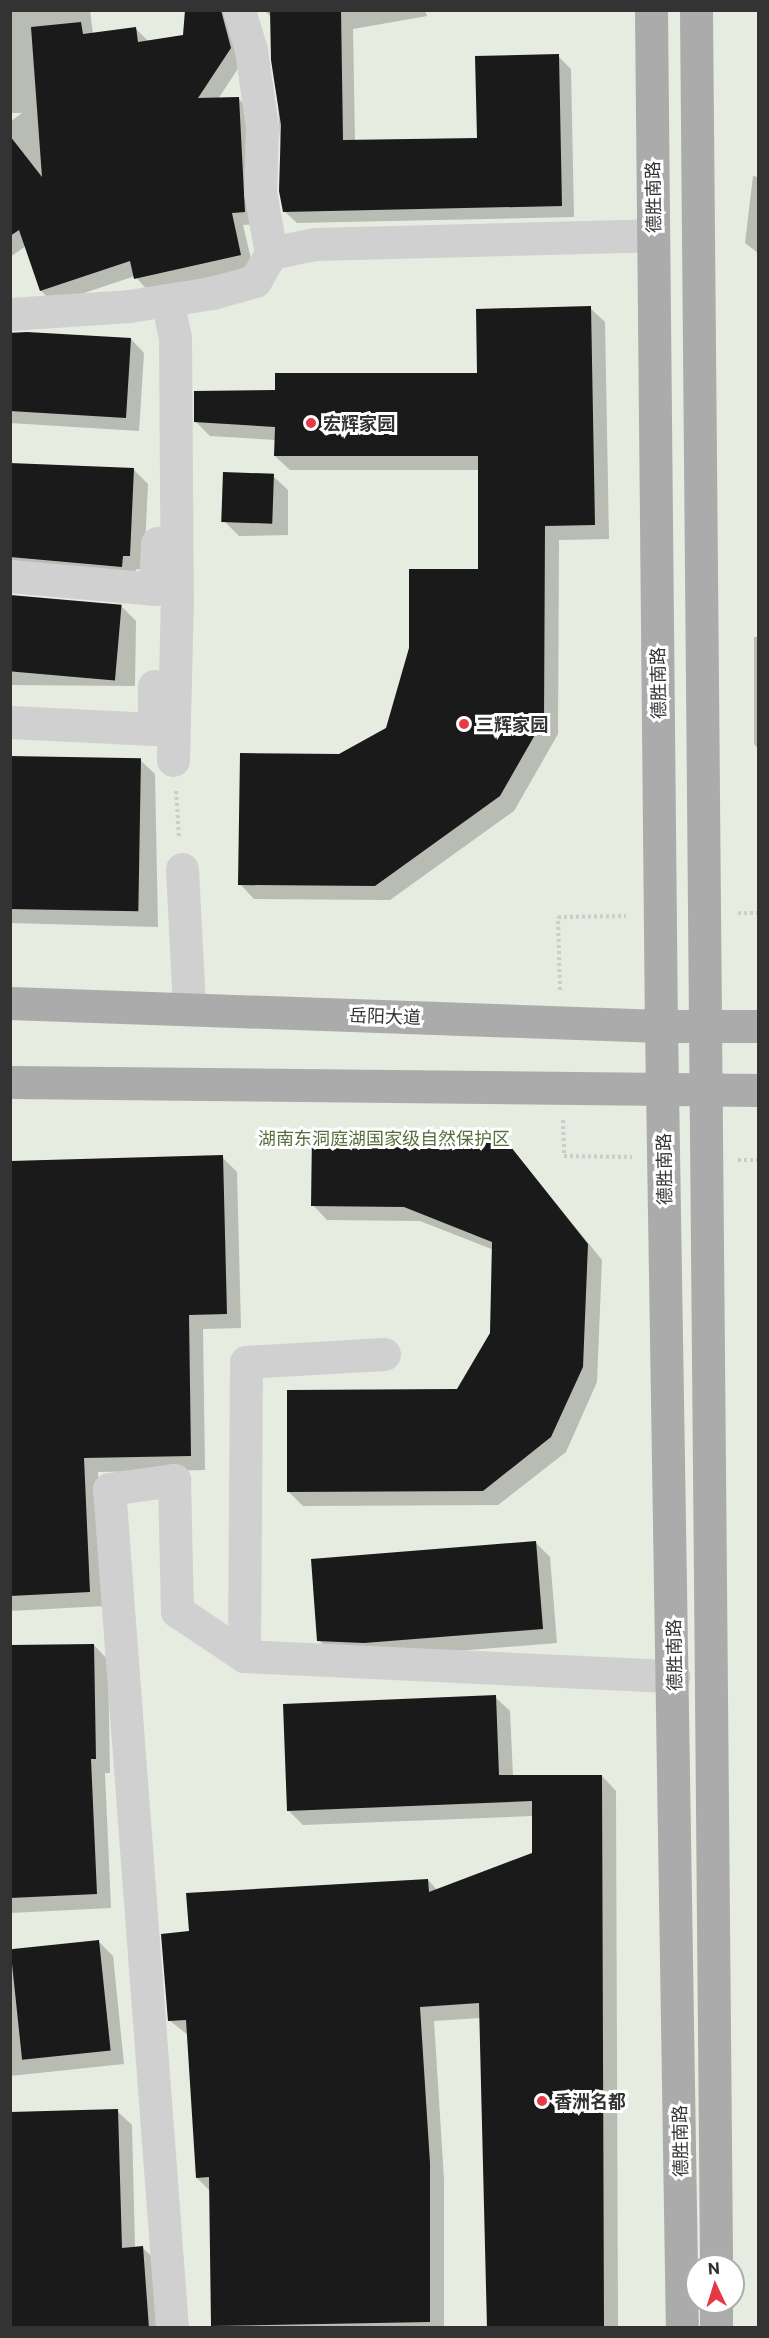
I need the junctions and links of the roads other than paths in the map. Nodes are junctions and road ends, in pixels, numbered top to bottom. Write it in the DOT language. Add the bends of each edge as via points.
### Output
graph roads {
  1 [pos="239,10"];
  2 [pos="651,10"];
  3 [pos="696,10"];
  4 [pos="653,235"];
  5 [pos="271,253"];
  6 [pos="168,300"];
  7 [pos="10,314"];
  8 [pos="10,576"];
  9 [pos="154,589"];
  10 [pos="10,722"];
  11 [pos="173,760"];
  12 [pos="182,869"];
  13 [pos="10,1003"];
  14 [pos="189,1008"];
  15 [pos="661,1026"];
  16 [pos="706,1026"];
  17 [pos="759,1026"];
  18 [pos="10,1082"];
  19 [pos="759,1090"];
  20 [pos="662,1092"];
  21 [pos="706,1092"];
  22 [pos="384,1354"];
  23 [pos="244,1656"];
  24 [pos="674,1676"];
  25 [pos="716,2254"];
  26 [pos="172,2328"];
  27 [pos="682,2328"];
  1 -- 5 [label="street" via="251,50 262,127 260,192"];
  2 -- 4 [label="main road, 德胜南路"];
  3 -- 16 [label="main road, 德胜南路"];
  4 -- 5 [label="street" via="315,244"];
  4 -- 15 [label="main road, 德胜南路"];
  5 -- 6 [label="street" via="255,281"];
  6 -- 7 [label="street"];
  6 -- 9 [label="street"];
  6 -- 11 [label="street" via="175,338 177,596"];
  8 -- 9 [label="street"];
  9 -- 10 [label="street" via="154,729"];
  12 -- 14 [label="street"];
  13 -- 14 [label="main road, 岳阳大道"];
  14 -- 15 [label="main road, 岳阳大道"];
  15 -- 16 [label="main road, 岳阳大道"];
  15 -- 20 [label="main road, 德胜南路"];
  16 -- 17 [label="main road, 岳阳大道"];
  16 -- 21 [label="main road, 德胜南路"];
  18 -- 20 [label="main road"];
  19 -- 21 [label="main road"];
  20 -- 21 [label="main road"];
  20 -- 24 [label="main road, 德胜南路"];
  21 -- 25 [label="main road, 德胜南路"];
  22 -- 23 [label="street" via="246,1362"];
  23 -- 24 [label="street"];
  23 -- 26 [label="street" via="177,1611 174,1480 109,1489"];
  24 -- 27 [label="main road, 德胜南路"];
}
